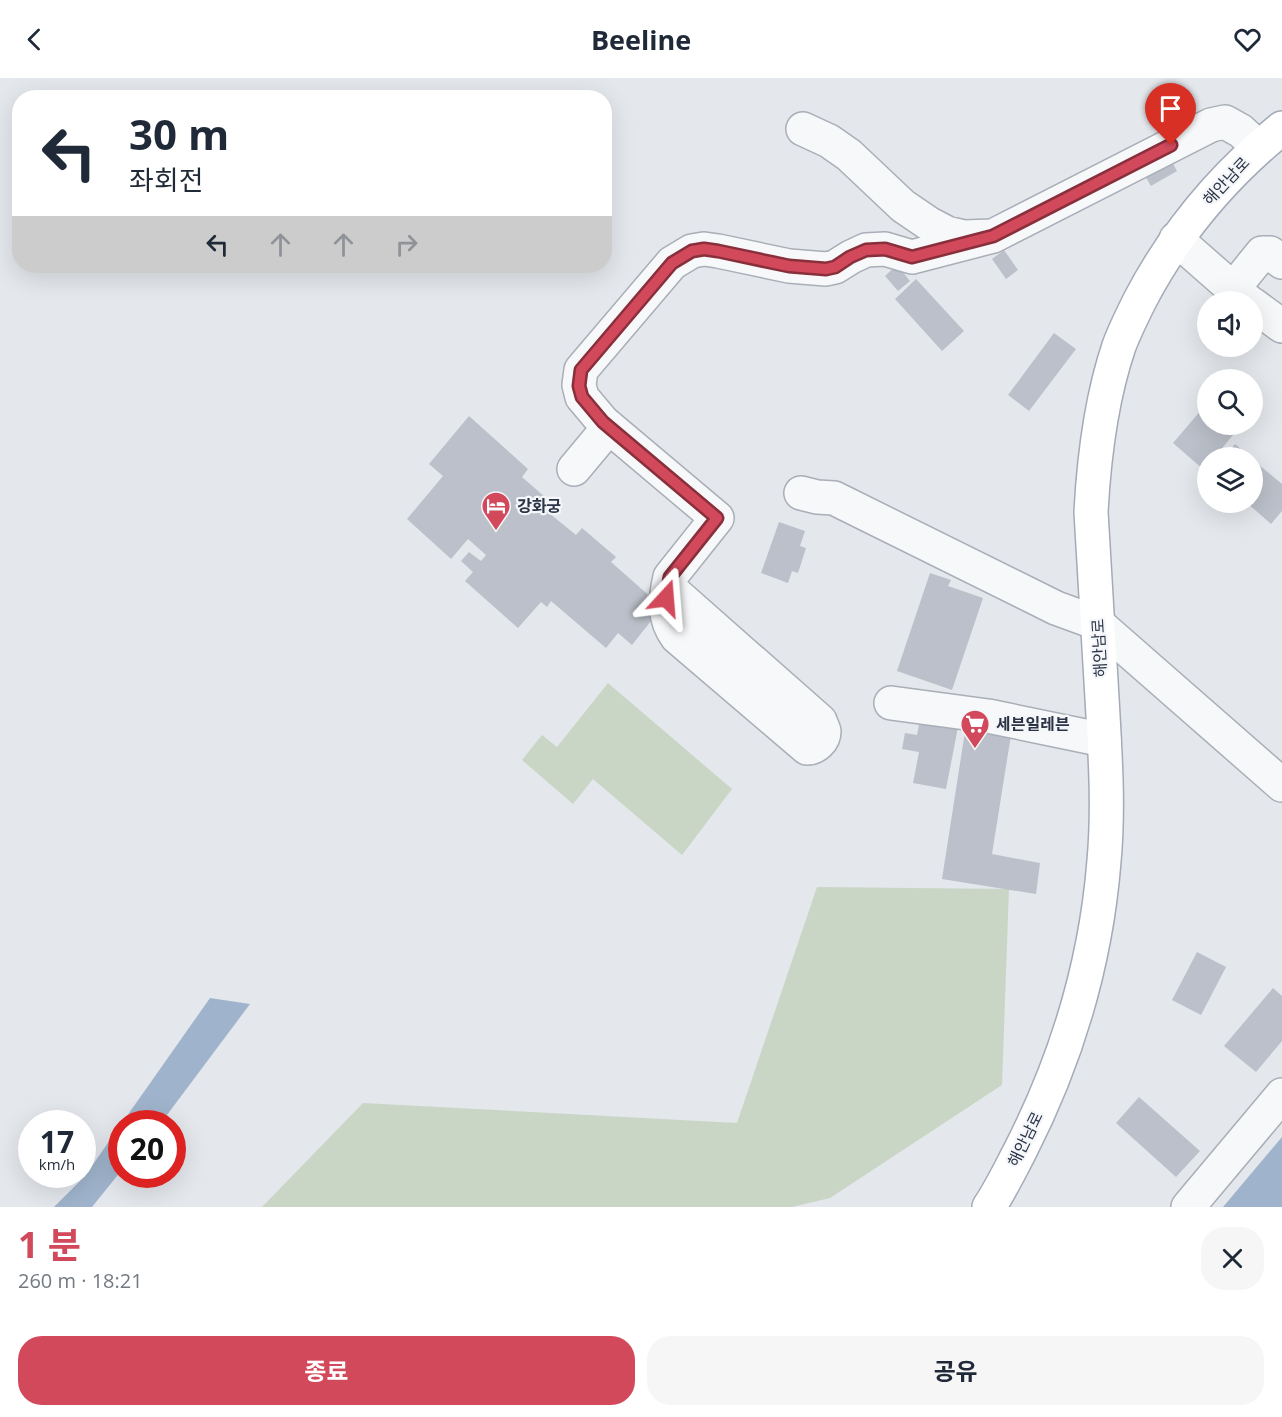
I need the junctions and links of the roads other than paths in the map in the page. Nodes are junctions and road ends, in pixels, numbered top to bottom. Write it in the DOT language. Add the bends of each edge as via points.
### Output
graph roads {
  1 [pos="803,129"];
  2 [pos="1270,137"];
  3 [pos="993,236"];
  4 [pos="1176,239"];
  5 [pos="1282,262"];
  6 [pos="1237,291"];
  7 [pos="1248,291"];
  8 [pos="1263,312"];
  9 [pos="1282,326"];
  10 [pos="609,427"];
  11 [pos="574,468"];
  12 [pos="801,493"];
  13 [pos="1097,623"];
  14 [pos="768,695"];
  15 [pos="891,703"];
  16 [pos="1104,740"];
  17 [pos="1282,785"];
  18 [pos="1282,1095"];
  19 [pos="989,1207"];
  20 [pos="1188,1207"];
  1 -- 3 [label="lane" via="849,155 903,206 928,223 964,237"];
  2 -- 3 [label="lane" via="1241,131 1225,122 1211,125"];
  2 -- 4 [label="main road, 해안남로" via="1230,175"];
  3 -- 10 [label="lane" via="912,257 885,249 866,250 826,269 789,266 704,249 692,251 672,263 581,370 582,397"];
  4 -- 6 [label="lane"];
  4 -- 13 [label="main road, 해안남로" via="1151,279 1119,345 1098,428 1091,512"];
  5 -- 7 [label="lane" via="1270,253 1262,253"];
  8 -- 9 [label="lane"];
  10 -- 11 [label="lane"];
  10 -- 14 [label="lane" via="717,518 670,577 666,598 670,627 677,637"];
  12 -- 13 [label="lane" via="834,498 1056,608"];
  13 -- 16 [label="main road, 해안남로"];
  13 -- 17 [label="lane"];
  15 -- 16 [label="lane" via="988,716"];
  16 -- 19 [label="main road, 해안남로" via="1105,860 1098,922 1083,986 1063,1054 1033,1125"];
  18 -- 20 [label="lane"];
}
